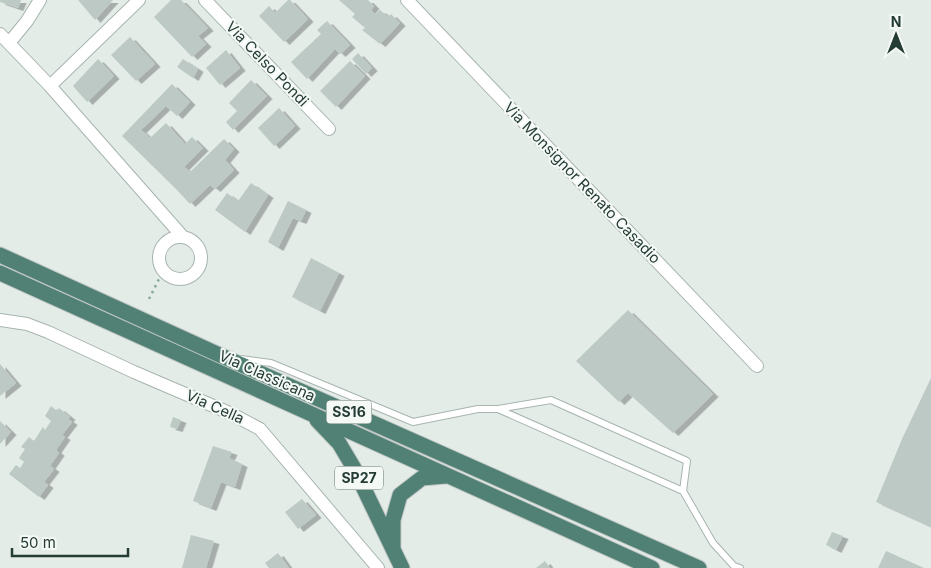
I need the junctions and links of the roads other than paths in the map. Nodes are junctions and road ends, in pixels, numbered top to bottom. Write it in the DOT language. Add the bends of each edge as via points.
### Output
graph roads {
  1 [pos="40,0"];
  2 [pos="139,0"];
  3 [pos="205,0"];
  4 [pos="407,0"];
  5 [pos="0,34"];
  6 [pos="10,43"];
  7 [pos="50,86"];
  8 [pos="329,129"];
  9 [pos="183,237"];
  10 [pos="0,255"];
  11 [pos="0,273"];
  12 [pos="0,320"];
  13 [pos="224,357"];
  14 [pos="757,366"];
  15 [pos="498,409"];
  16 [pos="310,414"];
  17 [pos="448,476"];
  18 [pos="683,491"];
  19 [pos="393,551"];
  20 [pos="378,568"];
  21 [pos="402,568"];
  22 [pos="652,568"];
  23 [pos="699,568"];
  24 [pos="740,568"];
  1 -- 6 [label="street"];
  2 -- 7 [label="street"];
  3 -- 8 [label="street, Via Celso Pondi"];
  4 -- 14 [label="street, Via Monsignor Renato Casadio"];
  5 -- 6 [label="street"];
  6 -- 7 [label="street"];
  7 -- 9 [label="street"];
  9 -- 9 [label="street" via="195,243 200,261 198,268 182,279 163,271 159,258 164,244"];
  10 -- 13 [label="highway, Via Classicana / SS16"];
  11 -- 16 [label="highway, Via Classicana / SS16"];
  12 -- 20 [label="street, Via Cella" via="27,324 48,332 260,428"];
  13 -- 15 [label="lane" via="271,363 413,422 478,409"];
  13 -- 23 [label="highway, Via Classicana / SS16"];
  15 -- 18 [label="lane"];
  15 -- 18 [label="lane" via="551,400 687,461"];
  16 -- 17 [label="highway, Via Classicana / SS16"];
  16 -- 19 [label="highway, SP27" via="339,443"];
  17 -- 19 [label="highway, SP27" via="422,478 400,495 393,520"];
  17 -- 22 [label="highway, Via Classicana / SS16"];
  18 -- 24 [label="lane" via="714,543 734,566"];
  19 -- 21 [label="highway, SP27"];
}
